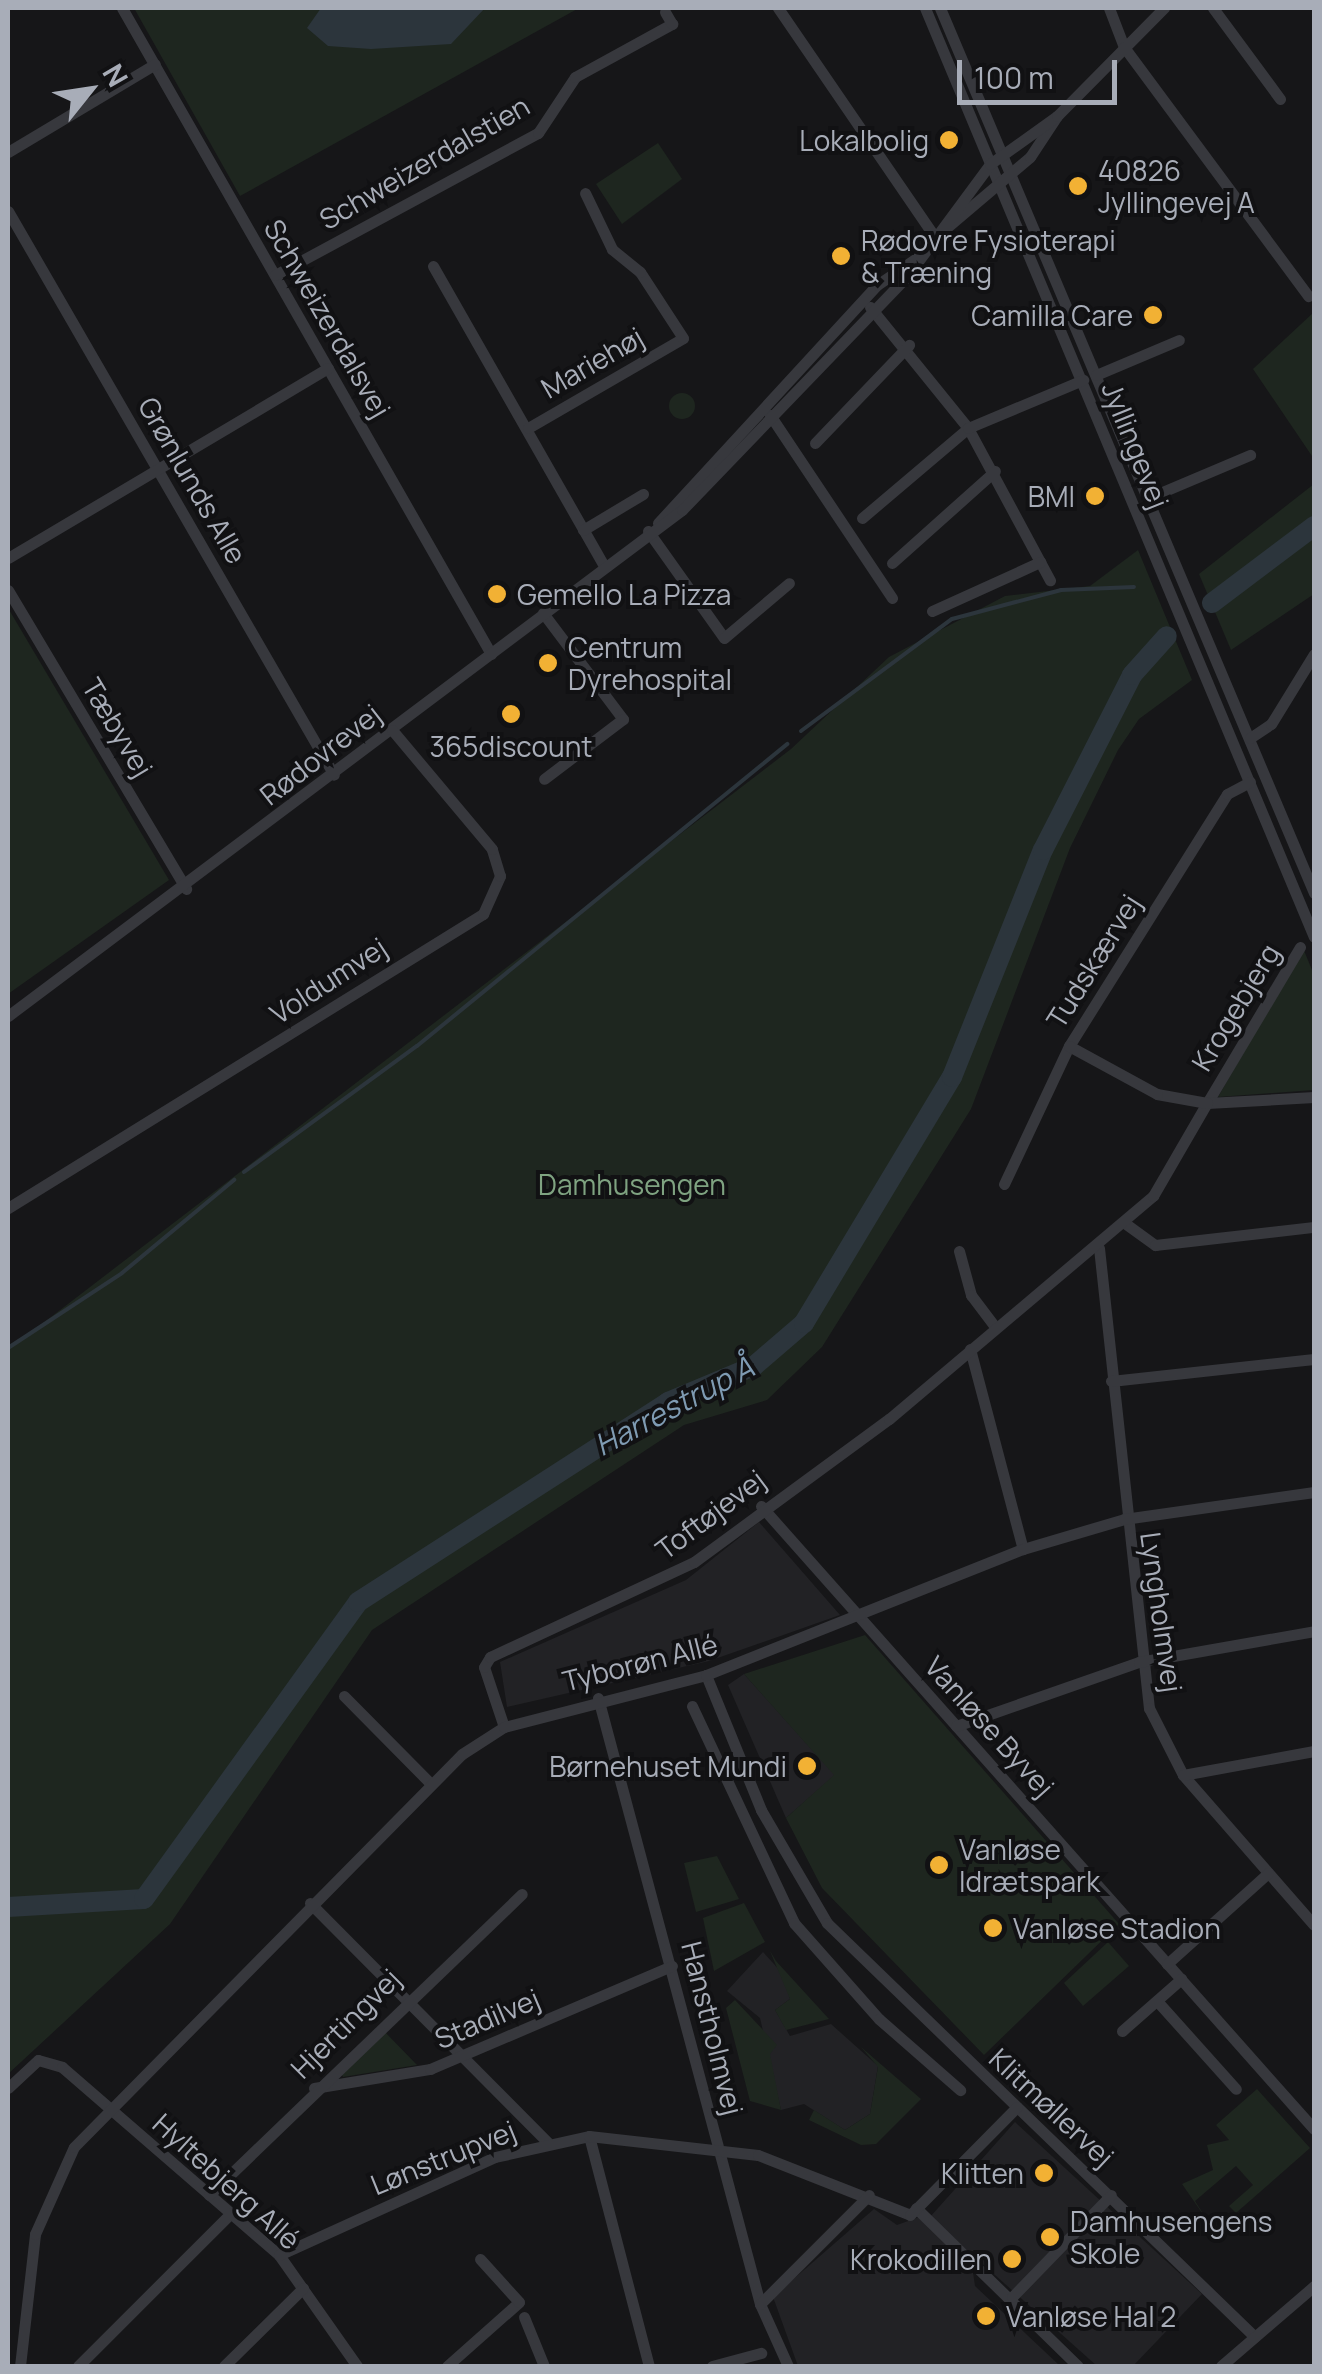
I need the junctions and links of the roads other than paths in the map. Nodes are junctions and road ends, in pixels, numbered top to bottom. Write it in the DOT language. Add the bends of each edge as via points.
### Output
graph roads {
  1 [pos="122,8"];
  2 [pos="778,8"];
  3 [pos="926,8"];
  4 [pos="940,8"];
  5 [pos="1109,8"];
  6 [pos="1164,8"];
  7 [pos="1212,8"];
  8 [pos="666,12"];
  9 [pos="1124,46"];
  10 [pos="155,64"];
  11 [pos="1280,99"];
  12 [pos="1057,116"];
  13 [pos="1005,151"];
  14 [pos="8,152"];
  15 [pos="990,164"];
  16 [pos="1013,172"];
  17 [pos="998,185"];
  18 [pos="585,193"];
  19 [pos="8,211"];
  20 [pos="935,237"];
  21 [pos="918,257"];
  22 [pos="433,266"];
  23 [pos="275,275"];
  24 [pos="1308,296"];
  25 [pos="862,302"];
  26 [pos="875,310"];
  27 [pos="1179,340"];
  28 [pos="909,345"];
  29 [pos="328,368"];
  30 [pos="1089,378"];
  31 [pos="763,409"];
  32 [pos="775,420"];
  33 [pos="528,428"];
  34 [pos="968,428"];
  35 [pos="816,444"];
  36 [pos="1250,455"];
  37 [pos="158,469"];
  38 [pos="995,472"];
  39 [pos="643,494"];
  40 [pos="1148,498"];
  41 [pos="862,518"];
  42 [pos="653,527"];
  43 [pos="584,530"];
  44 [pos="8,558"];
  45 [pos="1040,562"];
  46 [pos="892,563"];
  47 [pos="604,566"];
  48 [pos="1050,580"];
  49 [pos="789,584"];
  50 [pos="8,590"];
  51 [pos="892,598"];
  52 [pos="932,611"];
  53 [pos="543,613"];
  54 [pos="491,654"];
  55 [pos="1314,654"];
  56 [pos="392,730"];
  57 [pos="1250,738"];
  58 [pos="334,775"];
  59 [pos="544,779"];
  60 [pos="1250,782"];
  61 [pos="186,889"];
  62 [pos="1314,894"];
  63 [pos="1300,901"];
  64 [pos="1314,937"];
  65 [pos="1300,947"];
  66 [pos="8,1016"];
  67 [pos="1068,1046"];
  68 [pos="1314,1097"];
  69 [pos="1207,1103"];
  70 [pos="1004,1184"];
  71 [pos="8,1208"];
  72 [pos="1126,1224"];
  73 [pos="1314,1227"];
  74 [pos="1102,1246"];
  75 [pos="959,1251"];
  76 [pos="996,1328"];
  77 [pos="970,1348"];
  78 [pos="1314,1359"];
  79 [pos="1112,1381"];
  80 [pos="1314,1492"];
  81 [pos="761,1506"];
  82 [pos="1124,1518"];
  83 [pos="1023,1549"];
  84 [pos="861,1619"];
  85 [pos="1314,1631"];
  86 [pos="1139,1662"];
  87 [pos="706,1675"];
  88 [pos="344,1696"];
  89 [pos="598,1698"];
  90 [pos="692,1706"];
  91 [pos="956,1726"];
  92 [pos="504,1727"];
  93 [pos="1314,1751"];
  94 [pos="1184,1775"];
  95 [pos="429,1782"];
  96 [pos="761,1810"];
  97 [pos="740,1819"];
  98 [pos="1268,1873"];
  99 [pos="522,1894"];
  100 [pos="310,1902"];
  101 [pos="1314,1926"];
  102 [pos="1167,1964"];
  103 [pos="672,1966"];
  104 [pos="1181,1979"];
  105 [pos="406,1997"];
  106 [pos="899,2000"];
  107 [pos="1157,2000"];
  108 [pos="879,2019"];
  109 [pos="1122,2031"];
  110 [pos="462,2056"];
  111 [pos="8,2088"];
  112 [pos="314,2088"];
  113 [pos="1236,2089"];
  114 [pos="960,2090"];
  115 [pos="1017,2107"];
  116 [pos="107,2108"];
  117 [pos="1314,2129"];
  118 [pos="589,2136"];
  119 [pos="547,2142"];
  120 [pos="719,2149"];
  121 [pos="209,2195"];
  122 [pos="868,2195"];
  123 [pos="1111,2195"];
  124 [pos="916,2208"];
  125 [pos="231,2213"];
  126 [pos="279,2255"];
  127 [pos="480,2259"];
  128 [pos="1314,2286"];
  129 [pos="303,2288"];
  130 [pos="1012,2298"];
  131 [pos="760,2304"];
  132 [pos="524,2317"];
  133 [pos="1255,2337"];
  134 [pos="761,2353"];
  135 [pos="20,2366"];
  136 [pos="78,2366"];
  137 [pos="224,2366"];
  138 [pos="357,2366"];
  139 [pos="447,2366"];
  140 [pos="544,2366"];
  141 [pos="649,2366"];
  142 [pos="712,2366"];
  143 [pos="788,2366"];
  144 [pos="1078,2366"];
  145 [pos="1221,2366"];
  1 -- 10 [label="street, Schweizerdalsvej"];
  2 -- 20 [label="street"];
  3 -- 15 [label="street, Jyllingevej"];
  4 -- 13 [label="street, Jyllingevej"];
  5 -- 9 [label="street"];
  6 -- 9 [label="street, Rødovrevej"];
  7 -- 11 [label="street"];
  8 -- 23 [label="street, Schweizerdalstien" via="672,24 575,77 538,132"];
  9 -- 12 [label="street, Rødovrevej"];
  9 -- 24 [label="street"];
  10 -- 14 [label="street"];
  10 -- 23 [label="street, Schweizerdalsvej"];
  12 -- 13 [label="street, Rødovrevej"];
  12 -- 16 [label="street, Rødovrevej"];
  13 -- 15 [label="street, Rødovrevej"];
  13 -- 16 [label="street, Jyllingevej"];
  15 -- 17 [label="street, Jyllingevej"];
  15 -- 20 [label="street, Rødovrevej"];
  16 -- 17 [label="street, Rødovrevej"];
  16 -- 30 [label="street, Jyllingevej"];
  17 -- 20 [label="street, Rødovrevej"];
  17 -- 30 [label="street, Jyllingevej"];
  18 -- 33 [label="street, Mariehøj" via="612,249 640,272 683,338"];
  19 -- 37 [label="street, Grønlunds Alle"];
  20 -- 21 [label="street, Rødovrevej"];
  21 -- 25 [label="street, Rødovrevej"];
  21 -- 26 [label="street, Rødovrevej"];
  22 -- 33 [label="street, Mariehøj"];
  23 -- 29 [label="street, Schweizerdalsvej"];
  25 -- 26 [label="street"];
  25 -- 31 [label="street, Rødovrevej"];
  26 -- 28 [label="street"];
  26 -- 32 [label="street, Rødovrevej"];
  27 -- 30 [label="street, Jyllingevej"];
  28 -- 34 [label="street"];
  28 -- 35 [label="street"];
  29 -- 37 [label="street"];
  29 -- 54 [label="street, Schweizerdalsvej"];
  30 -- 34 [label="street"];
  30 -- 40 [label="street, Jyllingevej"];
  30 -- 60 [label="street, Jyllingevej"];
  31 -- 32 [label="street"];
  31 -- 42 [label="street, Rødovrevej"];
  32 -- 42 [label="street, Rødovrevej"];
  32 -- 51 [label="street"];
  33 -- 43 [label="street, Mariehøj"];
  34 -- 38 [label="street"];
  34 -- 41 [label="street"];
  36 -- 40 [label="street, Jyllingevej"];
  37 -- 44 [label="street"];
  37 -- 58 [label="street, Grønlunds Alle"];
  38 -- 45 [label="street"];
  38 -- 46 [label="street"];
  39 -- 43 [label="street"];
  40 -- 57 [label="street, Jyllingevej"];
  42 -- 47 [label="street, Rødovrevej"];
  42 -- 49 [label="street" via="724,638"];
  43 -- 47 [label="street, Mariehøj"];
  45 -- 48 [label="street"];
  45 -- 52 [label="street"];
  47 -- 53 [label="street, Rødovrevej"];
  50 -- 61 [label="street, Tæbyvej"];
  53 -- 54 [label="street, Rødovrevej"];
  53 -- 59 [label="street" via="623,719"];
  54 -- 56 [label="street, Rødovrevej"];
  55 -- 57 [label="street" via="1270,724"];
  56 -- 58 [label="street, Rødovrevej"];
  56 -- 71 [label="street, Voldumvej" via="492,849 500,876 483,914"];
  57 -- 62 [label="street, Jyllingevej"];
  58 -- 61 [label="street, Rødovrevej"];
  60 -- 63 [label="street, Jyllingevej"];
  60 -- 67 [label="street, Tudskærvej" via="1228,794"];
  61 -- 66 [label="street, Rødovrevej"];
  62 -- 63 [label="street, Jyllingevej"];
  63 -- 64 [label="street, Jyllingevej"];
  65 -- 69 [label="street, Krogebjerg"];
  67 -- 69 [label="street" via="1158,1094"];
  67 -- 70 [label="street, Tudskærvej"];
  68 -- 69 [label="street, Krogebjerg"];
  69 -- 72 [label="street, Toftøjevej"];
  72 -- 73 [label="street" via="1155,1245"];
  72 -- 74 [label="street, Toftøjevej"];
  74 -- 76 [label="street, Toftøjevej"];
  74 -- 79 [label="street, Lyngholmvej"];
  75 -- 76 [label="street" via="971,1295"];
  76 -- 77 [label="street, Toftøjevej"];
  77 -- 81 [label="street, Toftøjevej" via="855,1446"];
  77 -- 83 [label="street"];
  78 -- 79 [label="street"];
  79 -- 82 [label="street, Lyngholmvej"];
  80 -- 82 [label="street, Tyborøn Allé"];
  81 -- 84 [label="street, Vanløse Byvej"];
  81 -- 92 [label="street, Toftøjevej" via="656,1586 490,1657 484,1667"];
  82 -- 83 [label="street, Tyborøn Allé"];
  82 -- 86 [label="street, Lyngholmvej"];
  83 -- 84 [label="street, Tyborøn Allé"];
  84 -- 87 [label="street, Tyborøn Allé"];
  84 -- 91 [label="street, Vanløse Byvej"];
  85 -- 86 [label="street"];
  86 -- 91 [label="street"];
  86 -- 94 [label="street, Lyngholmvej" via="1149,1708"];
  87 -- 89 [label="street, Tyborøn Allé"];
  87 -- 96 [label="street, Klitmøllervej"];
  88 -- 95 [label="street"];
  89 -- 92 [label="street, Tyborøn Allé"];
  89 -- 103 [label="street, Hanstholmvej"];
  90 -- 97 [label="street, Klitmøllervej"];
  91 -- 102 [label="street, Vanløse Byvej"];
  92 -- 95 [label="street, Tyborøn Allé"];
  93 -- 94 [label="street"];
  94 -- 98 [label="street, Lyngholmvej"];
  95 -- 100 [label="street, Tyborøn Allé"];
  96 -- 97 [label="street"];
  96 -- 106 [label="street, Klitmøllervej" via="827,1923"];
  97 -- 108 [label="street, Klitmøllervej" via="794,1922"];
  98 -- 101 [label="street, Lyngholmvej"];
  98 -- 102 [label="street"];
  99 -- 105 [label="street, Hjertingvej"];
  100 -- 105 [label="street"];
  100 -- 116 [label="street, Tyborøn Allé"];
  102 -- 104 [label="street, Vanløse Byvej"];
  103 -- 110 [label="street, Stadilvej"];
  103 -- 120 [label="street, Hanstholmvej"];
  104 -- 107 [label="street"];
  104 -- 117 [label="street, Vanløse Byvej"];
  105 -- 110 [label="street"];
  105 -- 112 [label="street, Hjertingvej"];
  106 -- 108 [label="street"];
  106 -- 115 [label="street, Klitmøllervej"];
  107 -- 109 [label="street"];
  107 -- 113 [label="street"];
  108 -- 114 [label="street, Klitmøllervej"];
  110 -- 112 [label="street, Stadilvej" via="403,2077"];
  110 -- 119 [label="street"];
  111 -- 116 [label="street, Hyltebjerg Allé" via="38,2060 62,2067"];
  112 -- 121 [label="street, Hjertingvej"];
  115 -- 123 [label="street, Klitmøllervej"];
  115 -- 124 [label="street"];
  116 -- 121 [label="street, Hyltebjerg Allé"];
  116 -- 135 [label="street, Tyborøn Allé" via="45,2203"];
  118 -- 119 [label="street, Lønstrupvej"];
  118 -- 120 [label="street, Lønstrupvej"];
  118 -- 141 [label="street"];
  119 -- 126 [label="street, Lønstrupvej"];
  120 -- 122 [label="street, Lønstrupvej" via="796,2165"];
  120 -- 131 [label="street, Hanstholmvej"];
  121 -- 125 [label="street, Hyltebjerg Allé"];
  122 -- 124 [label="street, Lønstrupvej" via="900,2214"];
  122 -- 131 [label="street"];
  123 -- 130 [label="street"];
  123 -- 133 [label="street, Klitmøllervej"];
  124 -- 130 [label="street"];
  125 -- 126 [label="street, Hyltebjerg Allé"];
  125 -- 136 [label="street"];
  126 -- 129 [label="street, Hyltebjerg Allé"];
  127 -- 139 [label="street" via="519,2302"];
  128 -- 133 [label="street"];
  129 -- 137 [label="street"];
  129 -- 138 [label="street, Hyltebjerg Allé"];
  130 -- 144 [label="street"];
  131 -- 143 [label="street, Hanstholmvej"];
  132 -- 140 [label="street"];
  133 -- 145 [label="street"];
  134 -- 142 [label="street"];
}
